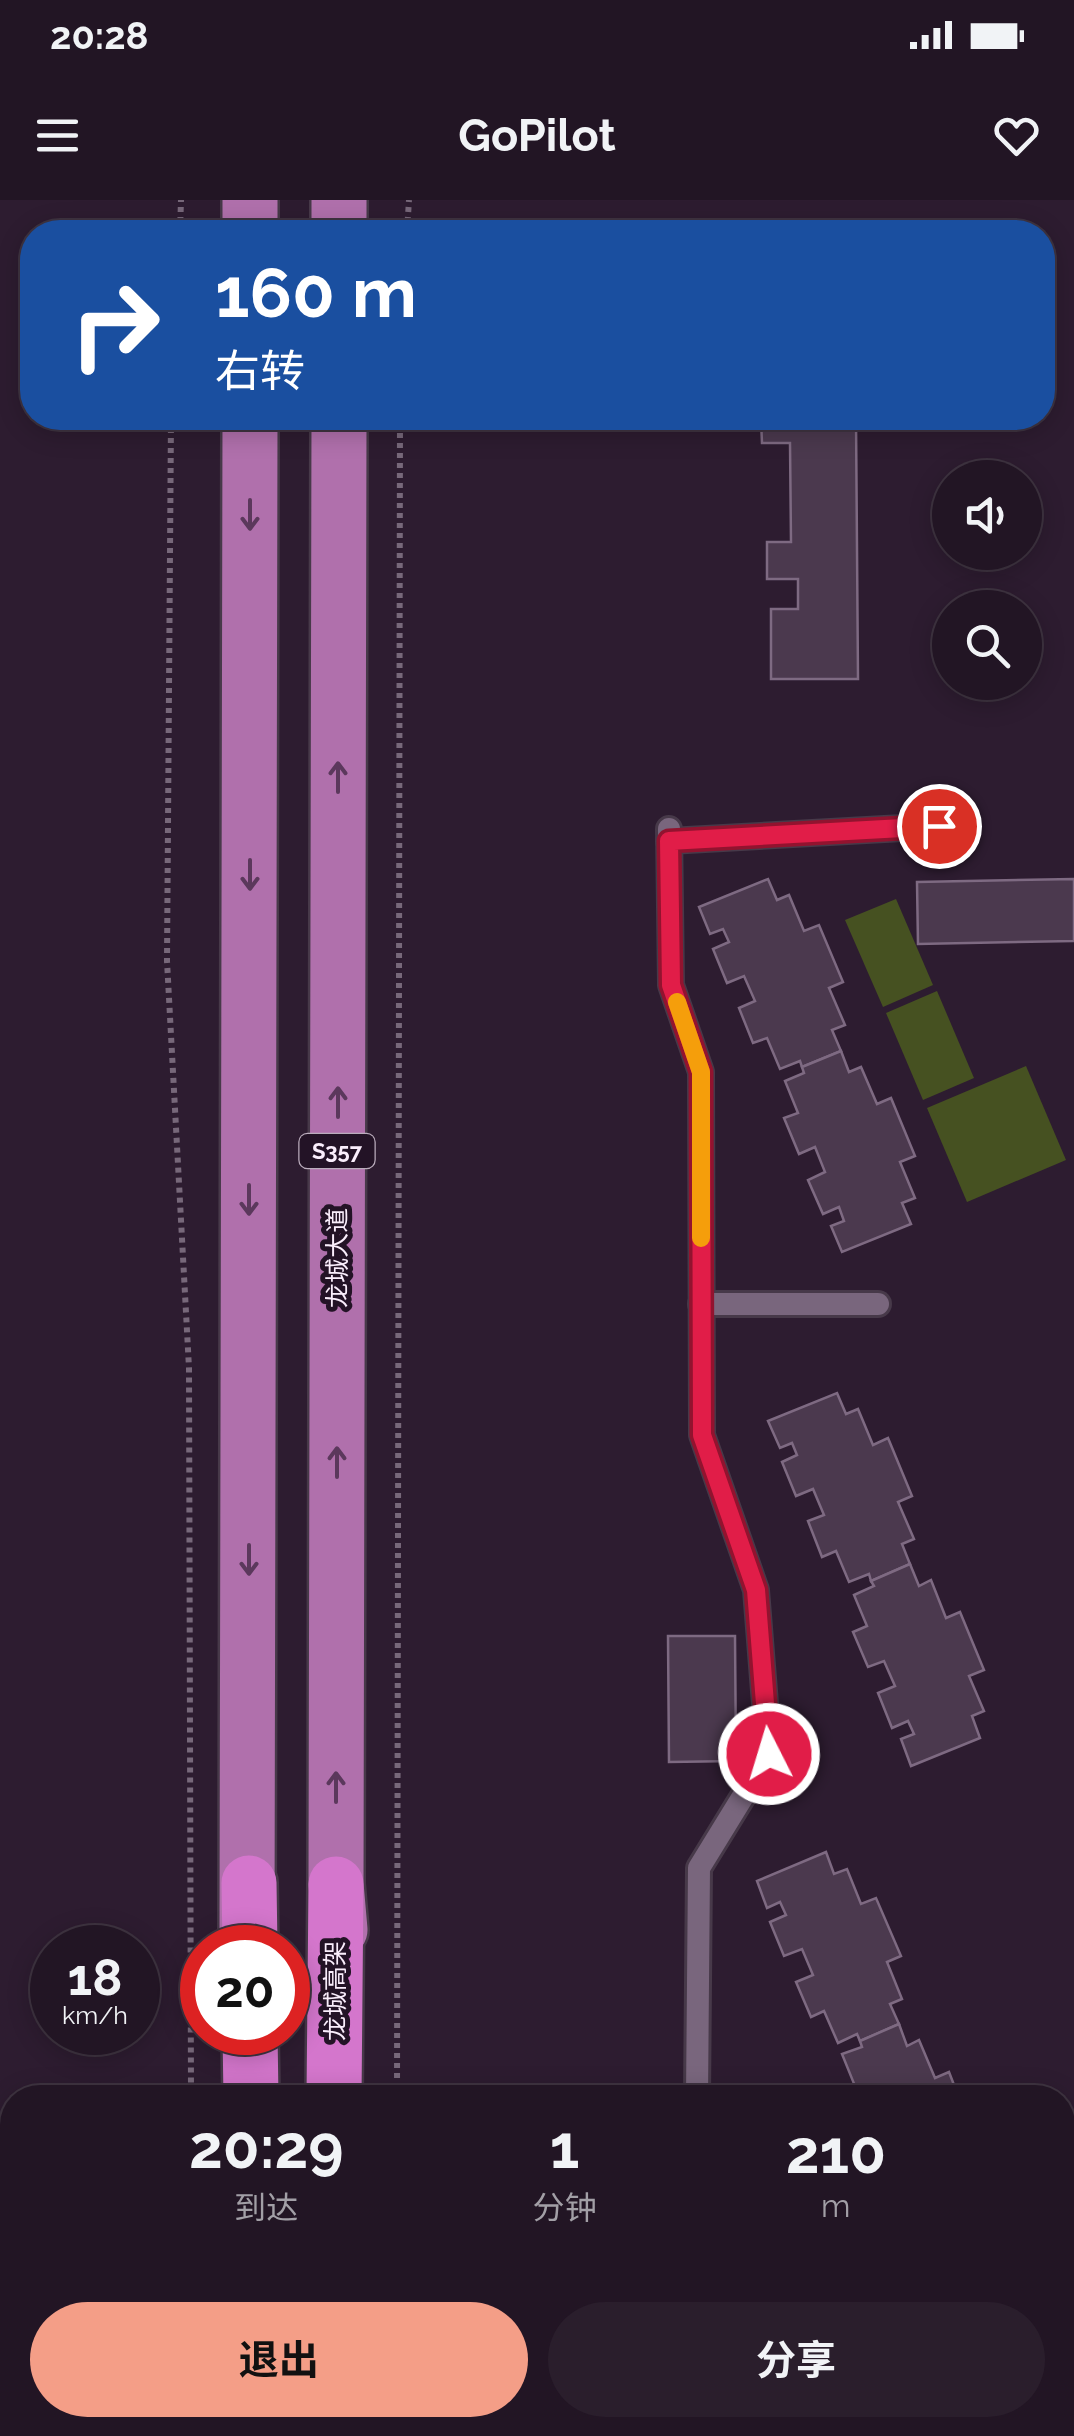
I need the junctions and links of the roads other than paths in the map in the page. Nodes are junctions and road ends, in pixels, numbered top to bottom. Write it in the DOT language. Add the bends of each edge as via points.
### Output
graph roads {
  1 [pos="250,430"];
  2 [pos="339,430"];
  3 [pos="939,826"];
  4 [pos="701,1304"];
  5 [pos="878,1304"];
  6 [pos="249,1883"];
  7 [pos="336,1884"];
  8 [pos="248,1925"];
  9 [pos="241,2055"];
  10 [pos="250,2055"];
  11 [pos="240,2085"];
  12 [pos="250,2085"];
  13 [pos="334,2085"];
  14 [pos="352,2085"];
  15 [pos="697,2085"];
  1 -- 6 [label="main road, one-way"];
  7 -- 2 [label="main road, 龙城大道 / S357, one-way"];
  3 -- 4 [label="lane" via="669,835 671,985 701,1072"];
  4 -- 5 [label="lane"];
  4 -- 15 [label="lane" via="702,1435 756,1590 769,1754 699,1868"];
  6 -- 8 [label="highway"];
  7 -- 13 [label="highway, 龙城高架"];
  7 -- 14 [label="main road, 龙城大道 / S357"];
  9 -- 11 [label="main road"];
  10 -- 12 [label="highway"];
}
